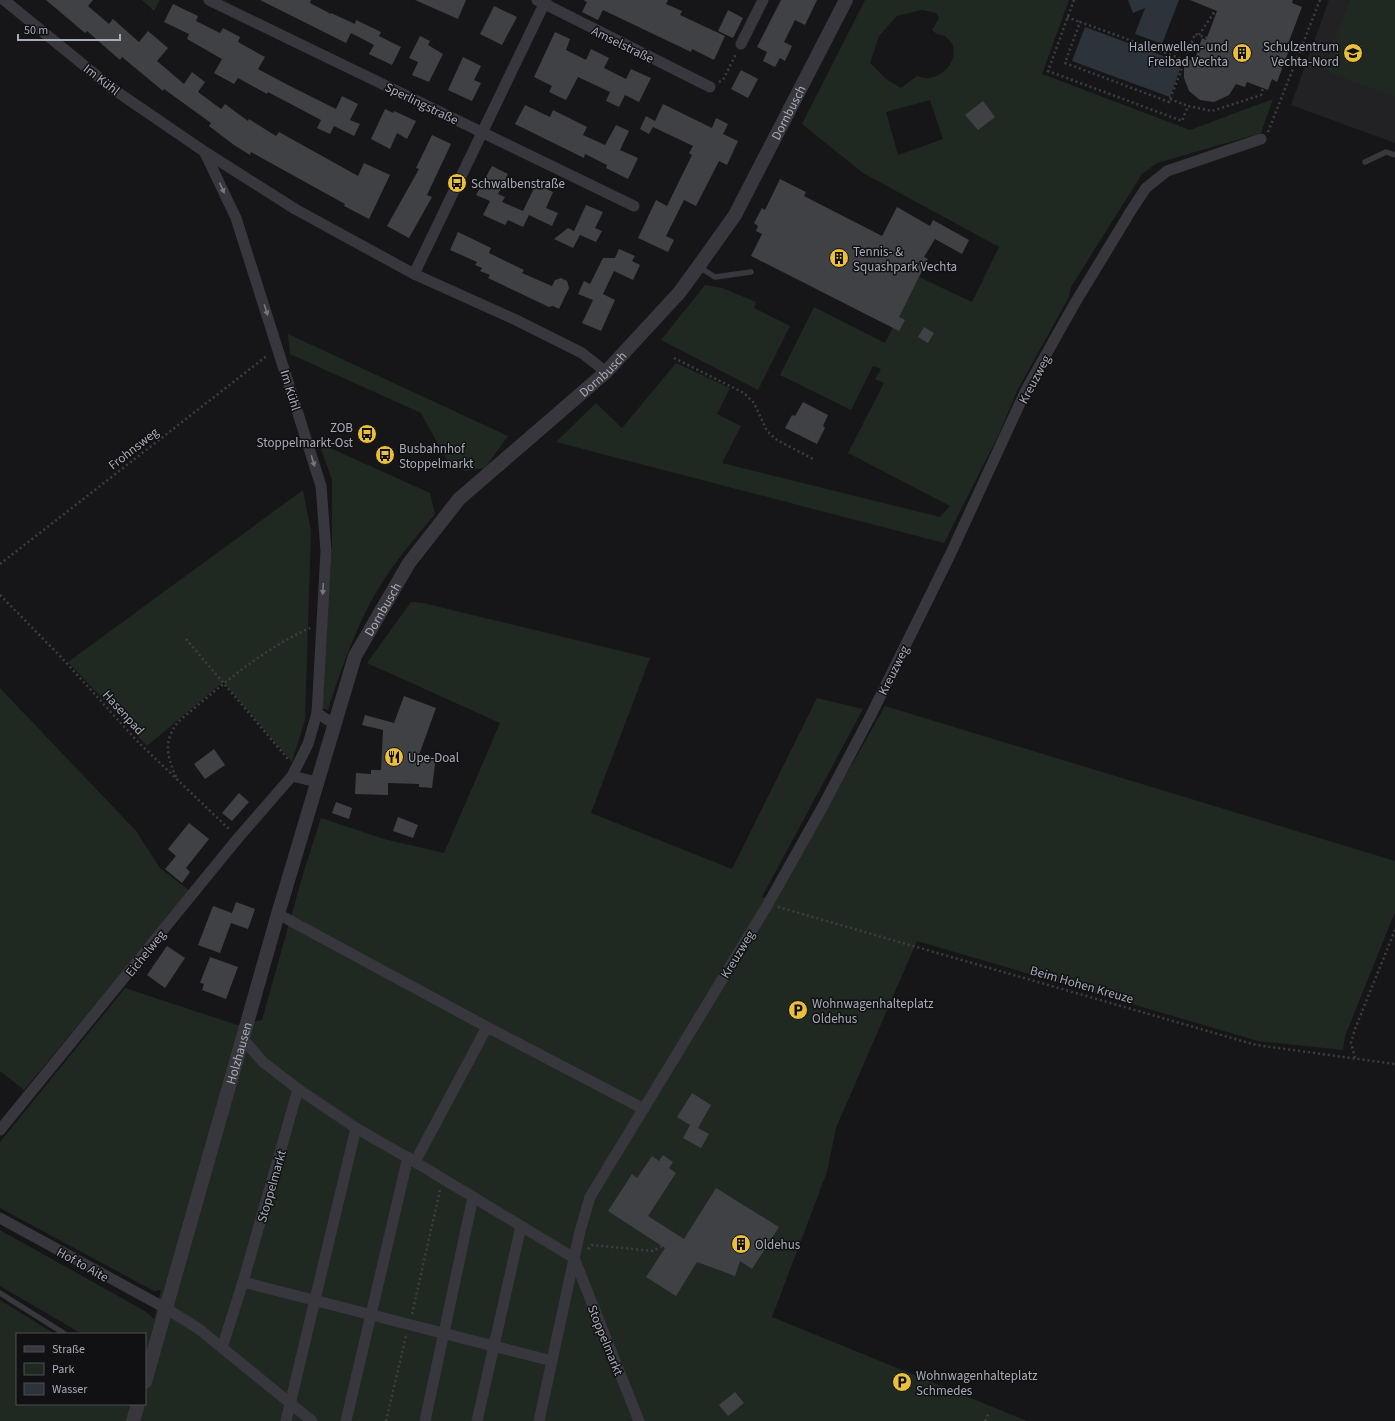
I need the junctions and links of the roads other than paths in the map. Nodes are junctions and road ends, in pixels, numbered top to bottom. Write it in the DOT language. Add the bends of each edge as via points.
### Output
graph roads {
  1 [pos="4,0"];
  2 [pos="209,0"];
  3 [pos="763,0"];
  4 [pos="846,0"];
  5 [pos="542,1"];
  6 [pos="741,44"];
  7 [pos="710,87"];
  8 [pos="481,132"];
  9 [pos="1260,139"];
  10 [pos="205,152"];
  11 [pos="1395,155"];
  12 [pos="1365,162"];
  13 [pos="634,206"];
  14 [pos="698,267"];
  15 [pos="751,272"];
  16 [pos="414,274"];
  17 [pos="606,372"];
  18 [pos="317,713"];
  19 [pos="334,724"];
  20 [pos="294,772"];
  21 [pos="318,782"];
  22 [pos="278,914"];
  23 [pos="487,1027"];
  24 [pos="243,1040"];
  25 [pos="298,1089"];
  26 [pos="644,1109"];
  27 [pos="356,1128"];
  28 [pos="0,1130"];
  29 [pos="412,1160"];
  30 [pos="473,1197"];
  31 [pos="0,1218"];
  32 [pos="521,1226"];
  33 [pos="574,1258"];
  34 [pos="243,1282"];
  35 [pos="0,1293"];
  36 [pos="315,1300"];
  37 [pos="167,1309"];
  38 [pos="371,1314"];
  39 [pos="63,1333"];
  40 [pos="444,1334"];
  41 [pos="494,1346"];
  42 [pos="222,1348"];
  43 [pos="552,1361"];
  44 [pos="146,1378"];
  45 [pos="291,1404"];
  46 [pos="138,1405"];
  47 [pos="133,1421"];
  48 [pos="286,1421"];
  49 [pos="312,1421"];
  50 [pos="346,1421"];
  51 [pos="425,1421"];
  52 [pos="477,1421"];
  53 [pos="538,1421"];
  54 [pos="639,1421"];
  1 -- 10 [label="street, Im Kühl" via="113,89"];
  2 -- 8 [label="street, Sperlingstraße"];
  3 -- 6 [label="street"];
  4 -- 14 [label="street, Dornbusch" via="735,215"];
  5 -- 7 [label="street, Amselstraße"];
  5 -- 8 [label="street"];
  8 -- 13 [label="street, Sperlingstraße"];
  8 -- 16 [label="street"];
  9 -- 26 [label="street, Kreuzweg" via="1167,171 1146,188 1132,209 1026,390 951,553 823,806 768,904"];
  10 -- 16 [label="street, Im Kühl" via="295,209"];
  10 -- 18 [label="street, Im Kühl, one-way" via="236,218 321,486 326,551"];
  11 -- 12 [label="lane" via="1386,152"];
  14 -- 15 [label="lane" via="715,277"];
  14 -- 17 [label="street, Dornbusch" via="679,293"];
  16 -- 17 [label="street, Im Kühl" via="582,353"];
  17 -- 19 [label="street, Dornbusch" via="459,499 409,563 355,656"];
  18 -- 19 [label="street"];
  18 -- 20 [label="street, Eichelweg" via="308,744"];
  19 -- 21 [label="street, Holzhausen"];
  20 -- 21 [label="street"];
  20 -- 28 [label="street, Eichelweg"];
  21 -- 22 [label="street, Holzhausen"];
  22 -- 23 [label="street"];
  22 -- 24 [label="street, Holzhausen"];
  23 -- 26 [label="street"];
  23 -- 29 [label="street"];
  24 -- 25 [label="street" via="263,1062"];
  24 -- 37 [label="street, Holzhausen"];
  25 -- 27 [label="street"];
  25 -- 34 [label="street, Stoppelmarkt"];
  26 -- 33 [label="street, Kreuzweg" via="590,1197"];
  27 -- 29 [label="street"];
  27 -- 36 [label="street"];
  29 -- 30 [label="street"];
  29 -- 38 [label="street"];
  30 -- 32 [label="street"];
  30 -- 40 [label="street"];
  31 -- 37 [label="street, Hof to Aite"];
  32 -- 33 [label="street"];
  32 -- 41 [label="street"];
  33 -- 43 [label="street"];
  33 -- 54 [label="street, Stoppelmarkt"];
  34 -- 36 [label="street"];
  34 -- 42 [label="street, Stoppelmarkt"];
  35 -- 39 [label="lane"];
  36 -- 38 [label="street"];
  36 -- 45 [label="street"];
  37 -- 42 [label="street" via="199,1329"];
  37 -- 44 [label="street, Holzhausen"];
  38 -- 40 [label="street"];
  38 -- 50 [label="street"];
  40 -- 41 [label="street"];
  40 -- 51 [label="street"];
  41 -- 43 [label="street"];
  41 -- 52 [label="street"];
  42 -- 45 [label="street"];
  43 -- 53 [label="street"];
  45 -- 48 [label="street"];
  45 -- 49 [label="street"];
  46 -- 47 [label="street"];
}
